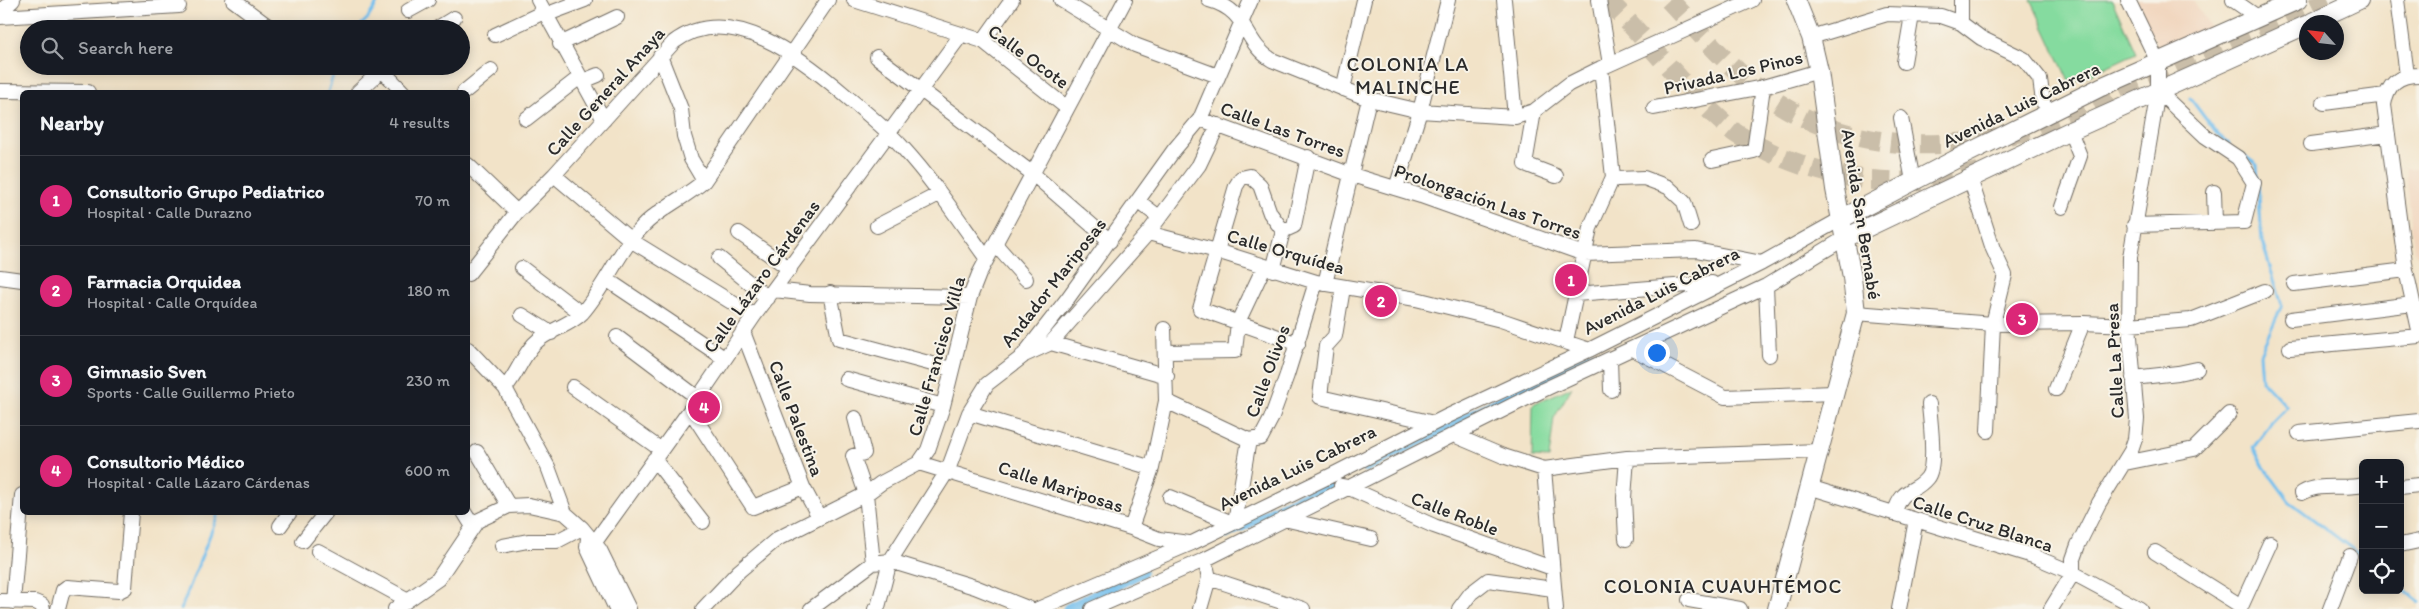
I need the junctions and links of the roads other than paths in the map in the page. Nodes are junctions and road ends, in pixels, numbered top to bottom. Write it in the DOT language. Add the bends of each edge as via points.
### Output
graph roads {
  1 [pos="13,0"];
  2 [pos="233,0"];
  3 [pos="428,0"];
  4 [pos="584,0"];
  5 [pos="828,0"];
  6 [pos="854,0"];
  7 [pos="1012,0"];
  8 [pos="1061,0"];
  9 [pos="1126,0"];
  10 [pos="1209,0"];
  11 [pos="1251,0"];
  12 [pos="1364,0"];
  13 [pos="1448,0"];
  14 [pos="1504,0"];
  15 [pos="1599,0"];
  16 [pos="1752,0"];
  17 [pos="1796,0"];
  18 [pos="1961,0"];
  19 [pos="2128,0"];
  20 [pos="2233,0"];
  21 [pos="2298,0"];
  22 [pos="2359,0"];
  23 [pos="2397,0"];
  24 [pos="2278,4"];
  25 [pos="180,6"];
  26 [pos="542,9"];
  27 [pos="408,11"];
  28 [pos="0,12"];
  29 [pos="1912,15"];
  30 [pos="2327,15"];
  31 [pos="0,17"];
  32 [pos="617,17"];
  33 [pos="454,18"];
  34 [pos="2259,18"];
  35 [pos="260,20"];
  36 [pos="451,20"];
  37 [pos="1242,22"];
  38 [pos="1961,23"];
  39 [pos="2299,28"];
  40 [pos="1108,29"];
  41 [pos="495,35"];
  42 [pos="961,35"];
  43 [pos="1811,37"];
  44 [pos="983,41"];
  45 [pos="560,44"];
  46 [pos="791,51"];
  47 [pos="660,56"];
  48 [pos="877,57"];
  49 [pos="1904,62"];
  50 [pos="2158,62"];
  51 [pos="1606,66"];
  52 [pos="490,70"];
  53 [pos="1819,71"];
  54 [pos="376,75"];
  55 [pos="390,75"];
  56 [pos="598,75"];
  57 [pos="2413,75"];
  58 [pos="1218,76"];
  59 [pos="582,79"];
  60 [pos="1763,87"];
  61 [pos="1343,89"];
  62 [pos="360,90"];
  63 [pos="401,90"];
  64 [pos="466,90"];
  65 [pos="920,90"];
  66 [pos="0,91"];
  67 [pos="20,91"];
  68 [pos="2158,91"];
  69 [pos="2386,95"];
  70 [pos="1369,99"];
  71 [pos="2042,102"];
  72 [pos="2324,103"];
  73 [pos="1067,108"];
  74 [pos="1654,108"];
  75 [pos="1420,111"];
  76 [pos="1534,112"];
  77 [pos="1515,116"];
  78 [pos="1901,118"];
  79 [pos="526,119"];
  80 [pos="1200,119"];
  81 [pos="604,120"];
  82 [pos="1218,125"];
  83 [pos="2070,131"];
  84 [pos="889,133"];
  85 [pos="2388,134"];
  86 [pos="2311,144"];
  87 [pos="1308,157"];
  88 [pos="1712,160"];
  89 [pos="470,167"];
  90 [pos="1033,174"];
  91 [pos="554,175"];
  92 [pos="1352,175"];
  93 [pos="1556,176"];
  94 [pos="1614,176"];
  95 [pos="1970,178"];
  96 [pos="704,181"];
  97 [pos="1913,181"];
  98 [pos="1396,188"];
  99 [pos="2214,192"];
  100 [pos="939,194"];
  101 [pos="1138,201"];
  102 [pos="2062,207"];
  103 [pos="517,212"];
  104 [pos="1159,217"];
  105 [pos="1841,219"];
  106 [pos="2215,223"];
  107 [pos="1691,225"];
  108 [pos="2134,225"];
  109 [pos="877,226"];
  110 [pos="1284,231"];
  111 [pos="739,233"];
  112 [pos="1148,233"];
  113 [pos="1845,238"];
  114 [pos="632,241"];
  115 [pos="1110,241"];
  116 [pos="995,244"];
  117 [pos="1217,251"];
  118 [pos="1584,254"];
  119 [pos="720,258"];
  120 [pos="987,259"];
  121 [pos="1762,263"];
  122 [pos="522,268"];
  123 [pos="790,268"];
  124 [pos="1268,268"];
  125 [pos="470,271"];
  126 [pos="0,278"];
  127 [pos="606,278"];
  128 [pos="1026,278"];
  129 [pos="2411,279"];
  130 [pos="20,280"];
  131 [pos="1320,283"];
  132 [pos="1720,283"];
  133 [pos="2294,284"];
  134 [pos="1766,286"];
  135 [pos="1342,288"];
  136 [pos="2265,291"];
  137 [pos="830,293"];
  138 [pos="771,294"];
  139 [pos="1576,294"];
  140 [pos="970,297"];
  141 [pos="2413,304"];
  142 [pos="581,313"];
  143 [pos="1856,313"];
  144 [pos="522,315"];
  145 [pos="754,316"];
  146 [pos="2291,319"];
  147 [pos="1238,322"];
  148 [pos="2083,323"];
  149 [pos="1993,324"];
  150 [pos="2129,325"];
  151 [pos="2419,328"];
  152 [pos="1164,329"];
  153 [pos="743,332"];
  154 [pos="551,334"];
  155 [pos="618,337"];
  156 [pos="1566,341"];
  157 [pos="1051,343"];
  158 [pos="1298,344"];
  159 [pos="2290,348"];
  160 [pos="1634,349"];
  161 [pos="1589,350"];
  162 [pos="470,351"];
  163 [pos="1165,352"];
  164 [pos="1769,355"];
  165 [pos="1022,357"];
  166 [pos="724,358"];
  167 [pos="1610,360"];
  168 [pos="951,369"];
  169 [pos="2197,369"];
  170 [pos="1167,376"];
  171 [pos="2133,378"];
  172 [pos="846,380"];
  173 [pos="573,387"];
  174 [pos="505,388"];
  175 [pos="2056,389"];
  176 [pos="1611,390"];
  177 [pos="1834,393"];
  178 [pos="698,398"];
  179 [pos="1166,401"];
  180 [pos="1930,404"];
  181 [pos="943,406"];
  182 [pos="690,410"];
  183 [pos="969,413"];
  184 [pos="2230,414"];
  185 [pos="855,418"];
  186 [pos="2419,421"];
  187 [pos="1434,423"];
  188 [pos="1988,430"];
  189 [pos="2299,433"];
  190 [pos="1456,436"];
  191 [pos="1250,440"];
  192 [pos="1819,450"];
  193 [pos="477,452"];
  194 [pos="657,454"];
  195 [pos="1627,458"];
  196 [pos="1355,462"];
  197 [pos="919,463"];
  198 [pos="2125,463"];
  199 [pos="1152,468"];
  200 [pos="1544,469"];
  201 [pos="948,470"];
  202 [pos="1336,473"];
  203 [pos="1361,480"];
  204 [pos="2419,485"];
  205 [pos="2359,486"];
  206 [pos="803,487"];
  207 [pos="1347,487"];
  208 [pos="1809,487"];
  209 [pos="2404,487"];
  210 [pos="2302,493"];
  211 [pos="866,494"];
  212 [pos="1170,497"];
  213 [pos="509,506"];
  214 [pos="20,509"];
  215 [pos="565,513"];
  216 [pos="1894,514"];
  217 [pos="132,515"];
  218 [pos="288,515"];
  219 [pos="324,515"];
  220 [pos="819,517"];
  221 [pos="1284,519"];
  222 [pos="469,520"];
  223 [pos="1916,520"];
  224 [pos="703,522"];
  225 [pos="1233,522"];
  226 [pos="280,526"];
  227 [pos="1131,528"];
  228 [pos="588,538"];
  229 [pos="1371,539"];
  230 [pos="1626,539"];
  231 [pos="303,541"];
  232 [pos="2419,541"];
  233 [pos="1192,542"];
  234 [pos="2270,543"];
  235 [pos="2404,544"];
  236 [pos="502,546"];
  237 [pos="318,551"];
  238 [pos="2155,552"];
  239 [pos="2350,556"];
  240 [pos="1204,560"];
  241 [pos="890,561"];
  242 [pos="873,563"];
  243 [pos="1552,568"];
  244 [pos="2073,573"];
  245 [pos="1210,578"];
  246 [pos="1553,589"];
  247 [pos="408,600"];
  248 [pos="1689,600"];
  249 [pos="7,601"];
  250 [pos="2240,608"];
  251 [pos="43,609"];
  252 [pos="58,609"];
  253 [pos="395,609"];
  254 [pos="616,609"];
  255 [pos="629,609"];
  256 [pos="703,609"];
  257 [pos="811,609"];
  258 [pos="875,609"];
  259 [pos="1030,609"];
  260 [pos="1038,609"];
  261 [pos="1092,609"];
  262 [pos="1200,609"];
  263 [pos="1303,609"];
  264 [pos="1459,609"];
  265 [pos="1556,609"];
  266 [pos="1740,609"];
  267 [pos="1777,609"];
  268 [pos="1899,609"];
  269 [pos="2051,609"];
  270 [pos="2140,609"];
  271 [pos="2330,609"];
  1 -- 28 [label="street"];
  2 -- 35 [label="street"];
  3 -- 27 [label="street"];
  4 -- 26 [label="street"];
  5 -- 46 [label="street"];
  6 -- 42 [label="street, Calle Ocote"];
  7 -- 44 [label="street"];
  8 -- 40 [label="street"];
  9 -- 40 [label="street, Calle Francisco Villa"];
  10 -- 37 [label="street" via="1228,7"];
  11 -- 37 [label="street, Andador Mariposas"];
  12 -- 61 [label="street"];
  13 -- 75 [label="street"];
  14 -- 77 [label="street"];
  15 -- 51 [label="street"];
  16 -- 51 [label="street"];
  17 -- 43 [label="main road, Avenida San Bernabé"];
  18 -- 38 [label="street"];
  19 -- 50 [label="street"];
  20 -- 34 [label="street"];
  21 -- 24 [label="main road, Avenida Luis Cabrera"];
  22 -- 30 [label="main road"];
  23 -- 57 [label="street"];
  24 -- 34 [label="main road, Avenida Luis Cabrera"];
  25 -- 31 [label="street"];
  26 -- 41 [label="street"];
  26 -- 45 [label="street"];
  29 -- 38 [label="street" via="1940,16"];
  29 -- 43 [label="street" via="1887,14"];
  29 -- 49 [label="street"];
  32 -- 45 [label="street"];
  33 -- 36 [label="street"];
  34 -- 50 [label="main road, Avenida Luis Cabrera"];
  37 -- 58 [label="street, Andador Mariposas"];
  37 -- 61 [label="street" via="1262,54"];
  38 -- 71 [label="street" via="2029,63 2040,79"];
  39 -- 68 [label="main road, Avenida Luis Cabrera"];
  40 -- 58 [label="street" via="1135,45"];
  40 -- 73 [label="street, Calle Francisco Villa"];
  42 -- 44 [label="street, Calle Ocote"];
  42 -- 65 [label="street, Calle Lázaro Cárdenas"];
  43 -- 53 [label="main road, Avenida San Bernabé"];
  44 -- 73 [label="street, Calle Ocote"];
  45 -- 59 [label="street"];
  46 -- 47 [label="street, Calle General Anaya" via="752,31 705,25 686,31"];
  46 -- 84 [label="street, Calle General Anaya"];
  46 -- 96 [label="street"];
  47 -- 81 [label="street, Calle General Anaya"];
  47 -- 96 [label="street" via="681,109 691,160"];
  48 -- 65 [label="street"];
  50 -- 68 [label="street, Calle La Presa"];
  50 -- 97 [label="main road, Avenida Luis Cabrera"];
  51 -- 76 [label="street" via="1570,84"];
  51 -- 94 [label="street"];
  52 -- 64 [label="street"];
  53 -- 60 [label="street, Privada Los Pinos"];
  53 -- 105 [label="main road, Avenida San Bernabé"];
  54 -- 62 [label="street"];
  55 -- 63 [label="street"];
  56 -- 59 [label="street"];
  57 -- 69 [label="street" via="2398,78"];
  58 -- 80 [label="street, Andador Mariposas"];
  59 -- 79 [label="street"];
  59 -- 81 [label="street"];
  60 -- 74 [label="street, Privada Los Pinos"];
  60 -- 88 [label="street" via="1754,152"];
  61 -- 70 [label="street"];
  65 -- 84 [label="street, Calle Lázaro Cárdenas"];
  65 -- 90 [label="street"];
  66 -- 67 [label="street"];
  68 -- 83 [label="main road, Avenida Luis Cabrera"];
  68 -- 106 [label="street" via="2205,136 2238,158 2254,183 2244,222"];
  68 -- 108 [label="street, Calle La Presa"];
  69 -- 72 [label="street"];
  69 -- 85 [label="street" via="2384,105"];
  70 -- 75 [label="street"];
  70 -- 92 [label="street, Calle Olivos"];
  73 -- 90 [label="street, Calle Francisco Villa"];
  75 -- 77 [label="street"];
  75 -- 98 [label="street"];
  76 -- 77 [label="street"];
  76 -- 93 [label="street" via="1525,164"];
  78 -- 97 [label="street"];
  80 -- 82 [label="street, Calle Las Torres"];
  80 -- 101 [label="street, Andador Mariposas"];
  81 -- 91 [label="street, Calle General Anaya"];
  82 -- 87 [label="street, Calle Las Torres"];
  82 -- 104 [label="street, Andador Mariposas" via="1199,165"];
  83 -- 95 [label="main road, Avenida Luis Cabrera"];
  83 -- 102 [label="street" via="2080,156"];
  84 -- 100 [label="street, Calle General Anaya"];
  84 -- 123 [label="street, Calle Lázaro Cárdenas"];
  85 -- 86 [label="street"];
  85 -- 129 [label="street"];
  87 -- 92 [label="street, Calle Las Torres"];
  87 -- 110 [label="street" via="1294,226"];
  89 -- 103 [label="street"];
  90 -- 115 [label="street"];
  90 -- 116 [label="street, Calle Francisco Villa"];
  91 -- 103 [label="street, Calle General Anaya"];
  91 -- 114 [label="street"];
  92 -- 98 [label="street, Prolongación Las Torres"];
  92 -- 131 [label="street, Calle Olivos"];
  94 -- 107 [label="street" via="1618,179 1644,178 1668,187 1684,202"];
  94 -- 118 [label="street" via="1596,212"];
  95 -- 113 [label="main road, Avenida Luis Cabrera"];
  95 -- 149 [label="street" via="2005,275"];
  96 -- 114 [label="street" via="649,221"];
  97 -- 105 [label="main road, Avenida Luis Cabrera"];
  98 -- 118 [label="street, Prolongación Las Torres"];
  99 -- 106 [label="street"];
  100 -- 109 [label="street"];
  100 -- 120 [label="street, Calle General Anaya"];
  101 -- 104 [label="street"];
  101 -- 115 [label="street, Andador Mariposas"];
  103 -- 125 [label="street, Calle General Anaya"];
  104 -- 112 [label="street, Andador Mariposas"];
  105 -- 113 [label="main road, Avenida San Bernabé"];
  105 -- 121 [label="street, Avenida Luis Cabrera"];
  106 -- 108 [label="street"];
  108 -- 150 [label="street, Calle La Presa"];
  110 -- 117 [label="street" via="1270,214 1260,185 1250,176 1241,178"];
  110 -- 124 [label="street"];
  111 -- 123 [label="street"];
  112 -- 117 [label="street, Calle Orquídea"];
  112 -- 157 [label="street, Andador Mariposas"];
  113 -- 134 [label="street, Avenida Luis Cabrera"];
  113 -- 143 [label="main road, Avenida San Bernabé"];
  114 -- 127 [label="street"];
  114 -- 145 [label="street"];
  115 -- 165 [label="street, Andador Mariposas"];
  116 -- 120 [label="street, Calle Francisco Villa"];
  116 -- 128 [label="street"];
  117 -- 124 [label="street, Calle Orquídea"];
  117 -- 147 [label="street" via="1200,309"];
  118 -- 121 [label="street, Prolongación Las Torres" via="1696,250"];
  118 -- 139 [label="street"];
  119 -- 138 [label="street"];
  120 -- 140 [label="street, Calle Francisco Villa"];
  121 -- 132 [label="street, Avenida Luis Cabrera"];
  122 -- 142 [label="street"];
  123 -- 138 [label="street, Calle Lázaro Cárdenas"];
  124 -- 131 [label="street, Calle Orquídea"];
  124 -- 147 [label="street"];
  126 -- 130 [label="street"];
  127 -- 142 [label="street"];
  127 -- 166 [label="street"];
  129 -- 133 [label="street"];
  129 -- 141 [label="street"];
  131 -- 135 [label="street, Calle Orquídea"];
  131 -- 158 [label="street, Calle Olivos"];
  132 -- 139 [label="street"];
  132 -- 161 [label="street, Avenida Luis Cabrera"];
  134 -- 160 [label="street, Avenida Luis Cabrera"];
  134 -- 164 [label="street"];
  135 -- 156 [label="street, Calle Orquídea" via="1446,306"];
  135 -- 187 [label="street" via="1335,336 1327,344 1320,397"];
  136 -- 150 [label="street" via="2191,320"];
  137 -- 138 [label="street"];
  137 -- 140 [label="street"];
  137 -- 168 [label="street" via="839,339"];
  138 -- 145 [label="street, Calle Lázaro Cárdenas"];
  139 -- 156 [label="street"];
  140 -- 168 [label="street, Calle Francisco Villa"];
  141 -- 146 [label="street"];
  141 -- 151 [label="street"];
  142 -- 154 [label="street"];
  143 -- 149 [label="street"];
  143 -- 177 [label="main road, Avenida San Bernabé"];
  144 -- 154 [label="street"];
  145 -- 153 [label="street, Calle Lázaro Cárdenas"];
  147 -- 158 [label="street"];
  147 -- 163 [label="street" via="1235,351"];
  148 -- 149 [label="street"];
  148 -- 150 [label="street"];
  148 -- 175 [label="street"];
  149 -- 188 [label="street"];
  150 -- 171 [label="street, Calle La Presa"];
  151 -- 159 [label="street"];
  152 -- 163 [label="street"];
  153 -- 166 [label="street, Calle Lázaro Cárdenas"];
  153 -- 206 [label="street, Calle Palestina"];
  154 -- 174 [label="street" via="534,344"];
  155 -- 178 [label="street"];
  156 -- 161 [label="street, Calle Orquídea"];
  157 -- 165 [label="street"];
  157 -- 170 [label="street"];
  158 -- 191 [label="street, Calle Olivos" via="1266,431 1261,438"];
  160 -- 167 [label="street, Avenida Luis Cabrera"];
  160 -- 177 [label="street" via="1725,397"];
  161 -- 187 [label="street, Avenida Luis Cabrera"];
  162 -- 174 [label="street"];
  163 -- 170 [label="street"];
  165 -- 183 [label="street, Andador Mariposas" via="987,384"];
  166 -- 178 [label="street, Calle Lázaro Cárdenas"];
  167 -- 176 [label="street"];
  167 -- 190 [label="street, Avenida Luis Cabrera"];
  168 -- 181 [label="street, Calle Francisco Villa"];
  169 -- 171 [label="street"];
  170 -- 179 [label="street"];
  171 -- 198 [label="street, Calle La Presa" via="2137,419 2135,439"];
  172 -- 181 [label="street"];
  173 -- 194 [label="street"];
  174 -- 215 [label="street" via="548,467"];
  177 -- 192 [label="main road, Avenida San Bernabé"];
  178 -- 182 [label="street, Calle Lázaro Cárdenas"];
  179 -- 191 [label="street"];
  179 -- 199 [label="street"];
  180 -- 216 [label="street" via="1930,474 1904,493"];
  181 -- 197 [label="street, Calle Francisco Villa" via="928,450"];
  182 -- 194 [label="street, Calle Lázaro Cárdenas"];
  182 -- 206 [label="street" via="753,507"];
  183 -- 199 [label="street"];
  183 -- 201 [label="street, Andador Mariposas"];
  184 -- 198 [label="street" via="2194,449"];
  185 -- 211 [label="street" via="864,453 853,456"];
  186 -- 189 [label="street"];
  187 -- 196 [label="street, Avenida Luis Cabrera"];
  190 -- 200 [label="street"];
  190 -- 203 [label="street, Avenida Luis Cabrera"];
  191 -- 225 [label="street, Calle Olivos"];
  192 -- 195 [label="street"];
  192 -- 208 [label="main road, Avenida San Bernabé"];
  193 -- 213 [label="street"];
  194 -- 224 [label="street"];
  194 -- 228 [label="street, Calle Lázaro Cárdenas"];
  195 -- 200 [label="street"];
  195 -- 230 [label="street" via="1624,498"];
  196 -- 202 [label="street, Avenida Luis Cabrera"];
  196 -- 203 [label="street" via="1363,469"];
  197 -- 201 [label="street, Calle Mariposas"];
  197 -- 211 [label="street, Calle Francisco Villa"];
  198 -- 244 [label="street, Calle La Presa" via="2078,545"];
  199 -- 227 [label="street"];
  200 -- 243 [label="street"];
  201 -- 227 [label="street, Calle Mariposas"];
  201 -- 241 [label="street, Andador Mariposas"];
  202 -- 207 [label="street" via="1336,484"];
  202 -- 225 [label="street, Avenida Luis Cabrera"];
  203 -- 207 [label="street, Avenida Luis Cabrera"];
  204 -- 209 [label="street"];
  205 -- 210 [label="street" via="2348,489 2322,486"];
  206 -- 220 [label="street, Calle Palestina"];
  207 -- 221 [label="street, Avenida Luis Cabrera"];
  207 -- 243 [label="street, Calle Roble" via="1434,526"];
  208 -- 216 [label="street, Calle Cruz Blanca"];
  208 -- 267 [label="main road, Avenida San Bernabé"];
  211 -- 220 [label="street, Calle Francisco Villa"];
  211 -- 242 [label="street"];
  212 -- 225 [label="street"];
  213 -- 215 [label="street" via="529,505"];
  213 -- 222 [label="street"];
  214 -- 249 [label="street"];
  215 -- 228 [label="street"];
  216 -- 223 [label="street, Calle Cruz Blanca"];
  217 -- 252 [label="street" via="125,588 119,591 67,586"];
  218 -- 226 [label="street"];
  219 -- 231 [label="street"];
  220 -- 256 [label="street, Calle Francisco Villa" via="757,554"];
  221 -- 229 [label="street"];
  221 -- 240 [label="street, Avenida Luis Cabrera"];
  222 -- 247 [label="street" via="438,579"];
  223 -- 244 [label="street, Calle Cruz Blanca" via="2009,547"];
  223 -- 268 [label="street"];
  225 -- 233 [label="street, Avenida Luis Cabrera"];
  227 -- 233 [label="street, Calle Mariposas" via="1167,541"];
  228 -- 236 [label="street" via="528,541"];
  228 -- 254 [label="street"];
  228 -- 255 [label="street"];
  232 -- 235 [label="street"];
  233 -- 260 [label="street, Avenida Luis Cabrera"];
  234 -- 250 [label="street"];
  237 -- 247 [label="street"];
  238 -- 250 [label="street"];
  239 -- 271 [label="street"];
  240 -- 245 [label="street"];
  240 -- 261 [label="street, Avenida Luis Cabrera"];
  241 -- 242 [label="street"];
  241 -- 258 [label="street, Andador Mariposas"];
  241 -- 259 [label="street" via="975,587"];
  242 -- 257 [label="street"];
  243 -- 246 [label="street"];
  244 -- 269 [label="street, Calle La Presa"];
  244 -- 270 [label="street, Calle Cruz Blanca"];
  245 -- 262 [label="street"];
  245 -- 263 [label="street"];
  246 -- 264 [label="street" via="1488,580"];
  246 -- 265 [label="street"];
  247 -- 253 [label="street"];
  248 -- 266 [label="street"];
  249 -- 251 [label="street" via="35,602"];
}
